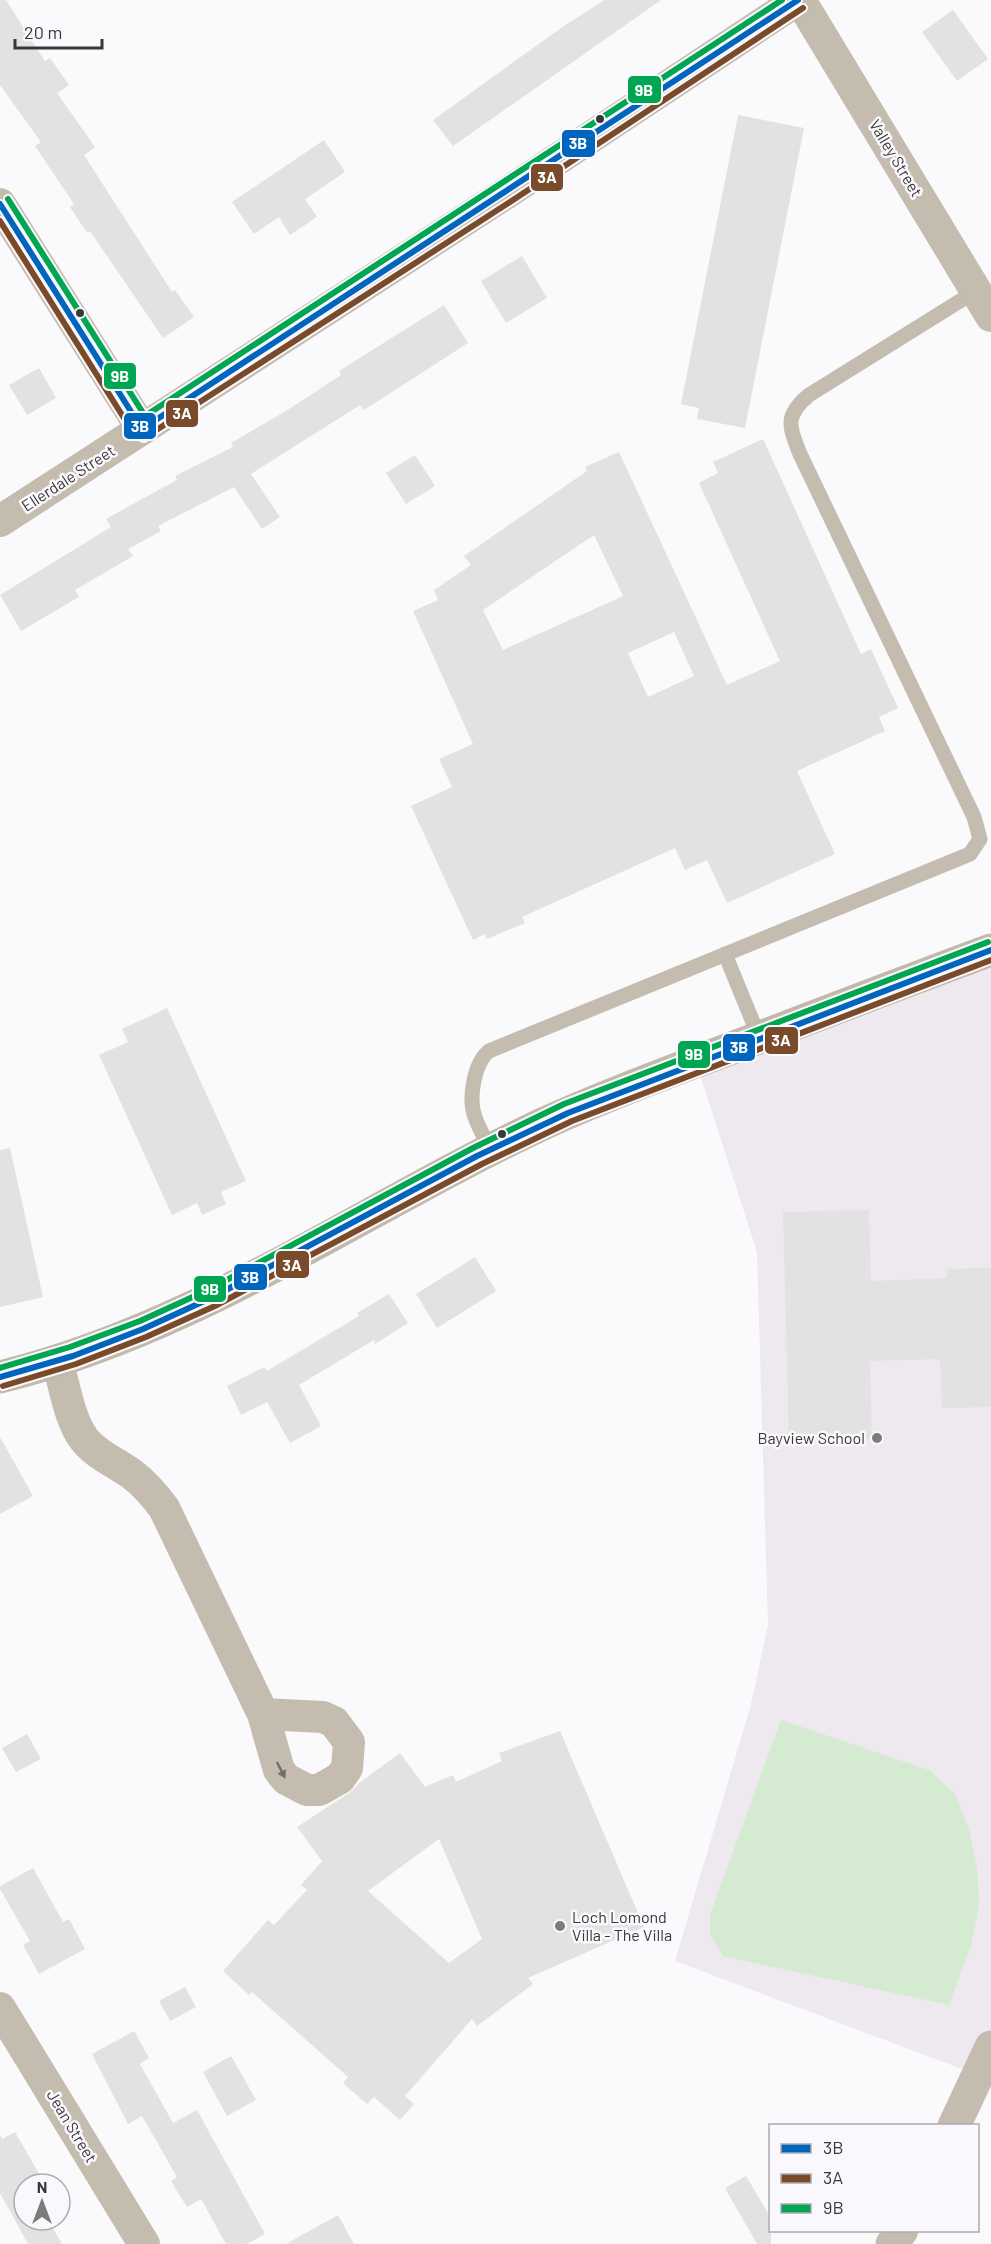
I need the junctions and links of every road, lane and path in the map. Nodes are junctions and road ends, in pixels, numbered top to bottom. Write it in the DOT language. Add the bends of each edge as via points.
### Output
graph roads {
  1 [pos="799,0"];
  2 [pos="0,204"];
  3 [pos="983,304"];
  4 [pos="142,429"];
  5 [pos="0,521"];
  6 [pos="991,950"];
  7 [pos="725,954"];
  8 [pos="759,1037"];
  9 [pos="492,1152"];
  10 [pos="57,1361"];
  11 [pos="0,1377"];
  12 [pos="263,1714"];
  13 [pos="0,2008"];
  14 [pos="991,2047"];
  15 [pos="955,2124"];
  16 [pos="144,2244"];
  1 -- 3 [label="street, Valley Street"];
  1 -- 4 [label="street, Ellerdale Street"];
  2 -- 4 [label="street"];
  3 -- 7 [label="lane" via="808,395 790,417 800,454 974,817 980,839 970,854"];
  4 -- 5 [label="street, Ellerdale Street"];
  6 -- 8 [label="main road"];
  7 -- 8 [label="lane"];
  7 -- 9 [label="lane" via="489,1051 477,1067 472,1106"];
  8 -- 9 [label="main road" via="545,1124"];
  9 -- 10 [label="main road" via="167,1321"];
  10 -- 11 [label="main road"];
  10 -- 12 [label="street" via="84,1439 134,1475 164,1508"];
  13 -- 16 [label="street, Jean Street"];
  14 -- 15 [label="street"];
}
